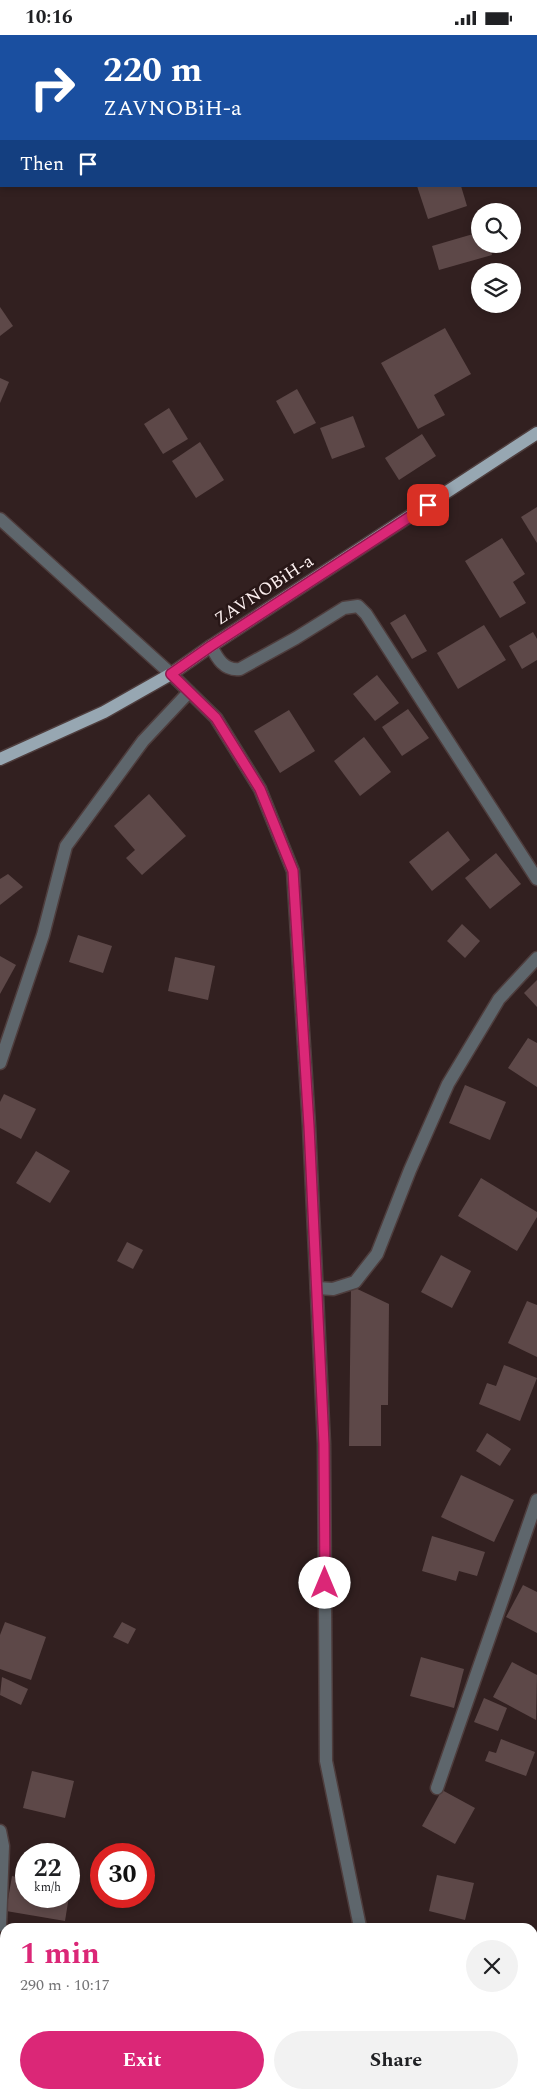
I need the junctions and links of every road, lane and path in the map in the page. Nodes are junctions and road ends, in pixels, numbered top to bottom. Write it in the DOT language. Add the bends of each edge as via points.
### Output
graph roads {
  1 [pos="537,433"];
  2 [pos="0,519"];
  3 [pos="211,646"];
  4 [pos="171,674"];
  5 [pos="189,692"];
  6 [pos="0,759"];
  7 [pos="537,879"];
  8 [pos="537,958"];
  9 [pos="0,1063"];
  10 [pos="317,1287"];
  11 [pos="537,1500"];
  12 [pos="437,1788"];
  13 [pos="0,1831"];
  14 [pos="0,1923"];
  15 [pos="359,1923"];
  1 -- 3 [label="main road, ZAVNOBiH-a"];
  2 -- 4 [label="street"];
  3 -- 4 [label="main road, ZAVNOBiH-a"];
  3 -- 7 [label="street" via="226,667 240,669 344,608 358,606"];
  4 -- 5 [label="street"];
  4 -- 6 [label="main road, ZAVNOBiH-a" via="104,712"];
  5 -- 9 [label="street" via="143,741 66,846 43,935"];
  5 -- 10 [label="street" via="216,718 260,789 293,871"];
  8 -- 10 [label="street" via="499,999 448,1083 377,1254 355,1282 333,1289"];
  10 -- 15 [label="street" via="324,1444 326,1761"];
  11 -- 12 [label="street"];
  13 -- 14 [label="street" via="3,1846"];
}
